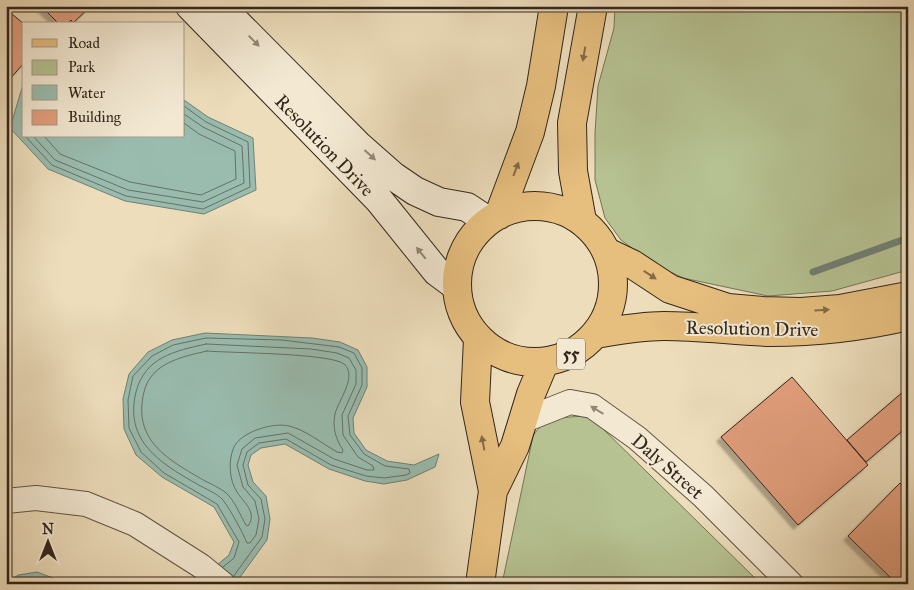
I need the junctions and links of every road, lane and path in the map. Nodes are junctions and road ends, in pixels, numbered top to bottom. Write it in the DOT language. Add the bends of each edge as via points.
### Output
graph roads {
  1 [pos="190,6"];
  2 [pos="220,6"];
  3 [pos="554,6"];
  4 [pos="593,6"];
  5 [pos="494,218"];
  6 [pos="582,221"];
  7 [pos="607,252"];
  8 [pos="456,286"];
  9 [pos="908,296"];
  10 [pos="908,316"];
  11 [pos="596,334"];
  12 [pos="478,339"];
  13 [pos="544,362"];
  14 [pos="522,421"];
  15 [pos="493,491"];
  16 [pos="6,500"];
  17 [pos="223,584"];
  18 [pos="480,584"];
  19 [pos="791,584"];
  8 -- 1 [label="street, Resolution Drive, one-way" via="437,272 379,200"];
  2 -- 5 [label="street, Resolution Drive, one-way" via="393,176 439,202 467,207"];
  5 -- 3 [label="main road, 55, one-way" via="530,132 542,86"];
  4 -- 6 [label="main road, one-way" via="572,123 573,171"];
  5 -- 6 [label="main road, 55" via="520,207 541,206 562,211"];
  5 -- 8 [label="main road, 55" via="474,234 464,250"];
  6 -- 7 [label="main road, 55"];
  7 -- 9 [label="main road, Resolution Drive, one-way" via="670,289 728,308 801,312 840,309"];
  7 -- 11 [label="main road, 55" via="613,271 614,294 608,316"];
  8 -- 12 [label="main road, 55" via="466,323"];
  10 -- 11 [label="main road, Resolution Drive" via="850,326 774,332 665,326 634,327"];
  11 -- 13 [label="main road, 55" via="582,348 564,358"];
  12 -- 13 [label="main road, 55" via="497,354 520,362"];
  15 -- 12 [label="main road, 55, one-way" via="475,402"];
  13 -- 14 [label="main road, 55"];
  14 -- 15 [label="main road, 55" via="515,446"];
  19 -- 14 [label="street, Daly Street, one-way" via="703,496 636,438 592,406 570,402"];
  15 -- 18 [label="main road, 55"];
  16 -- 17 [label="street" via="36,498 86,504 135,524"];
}
